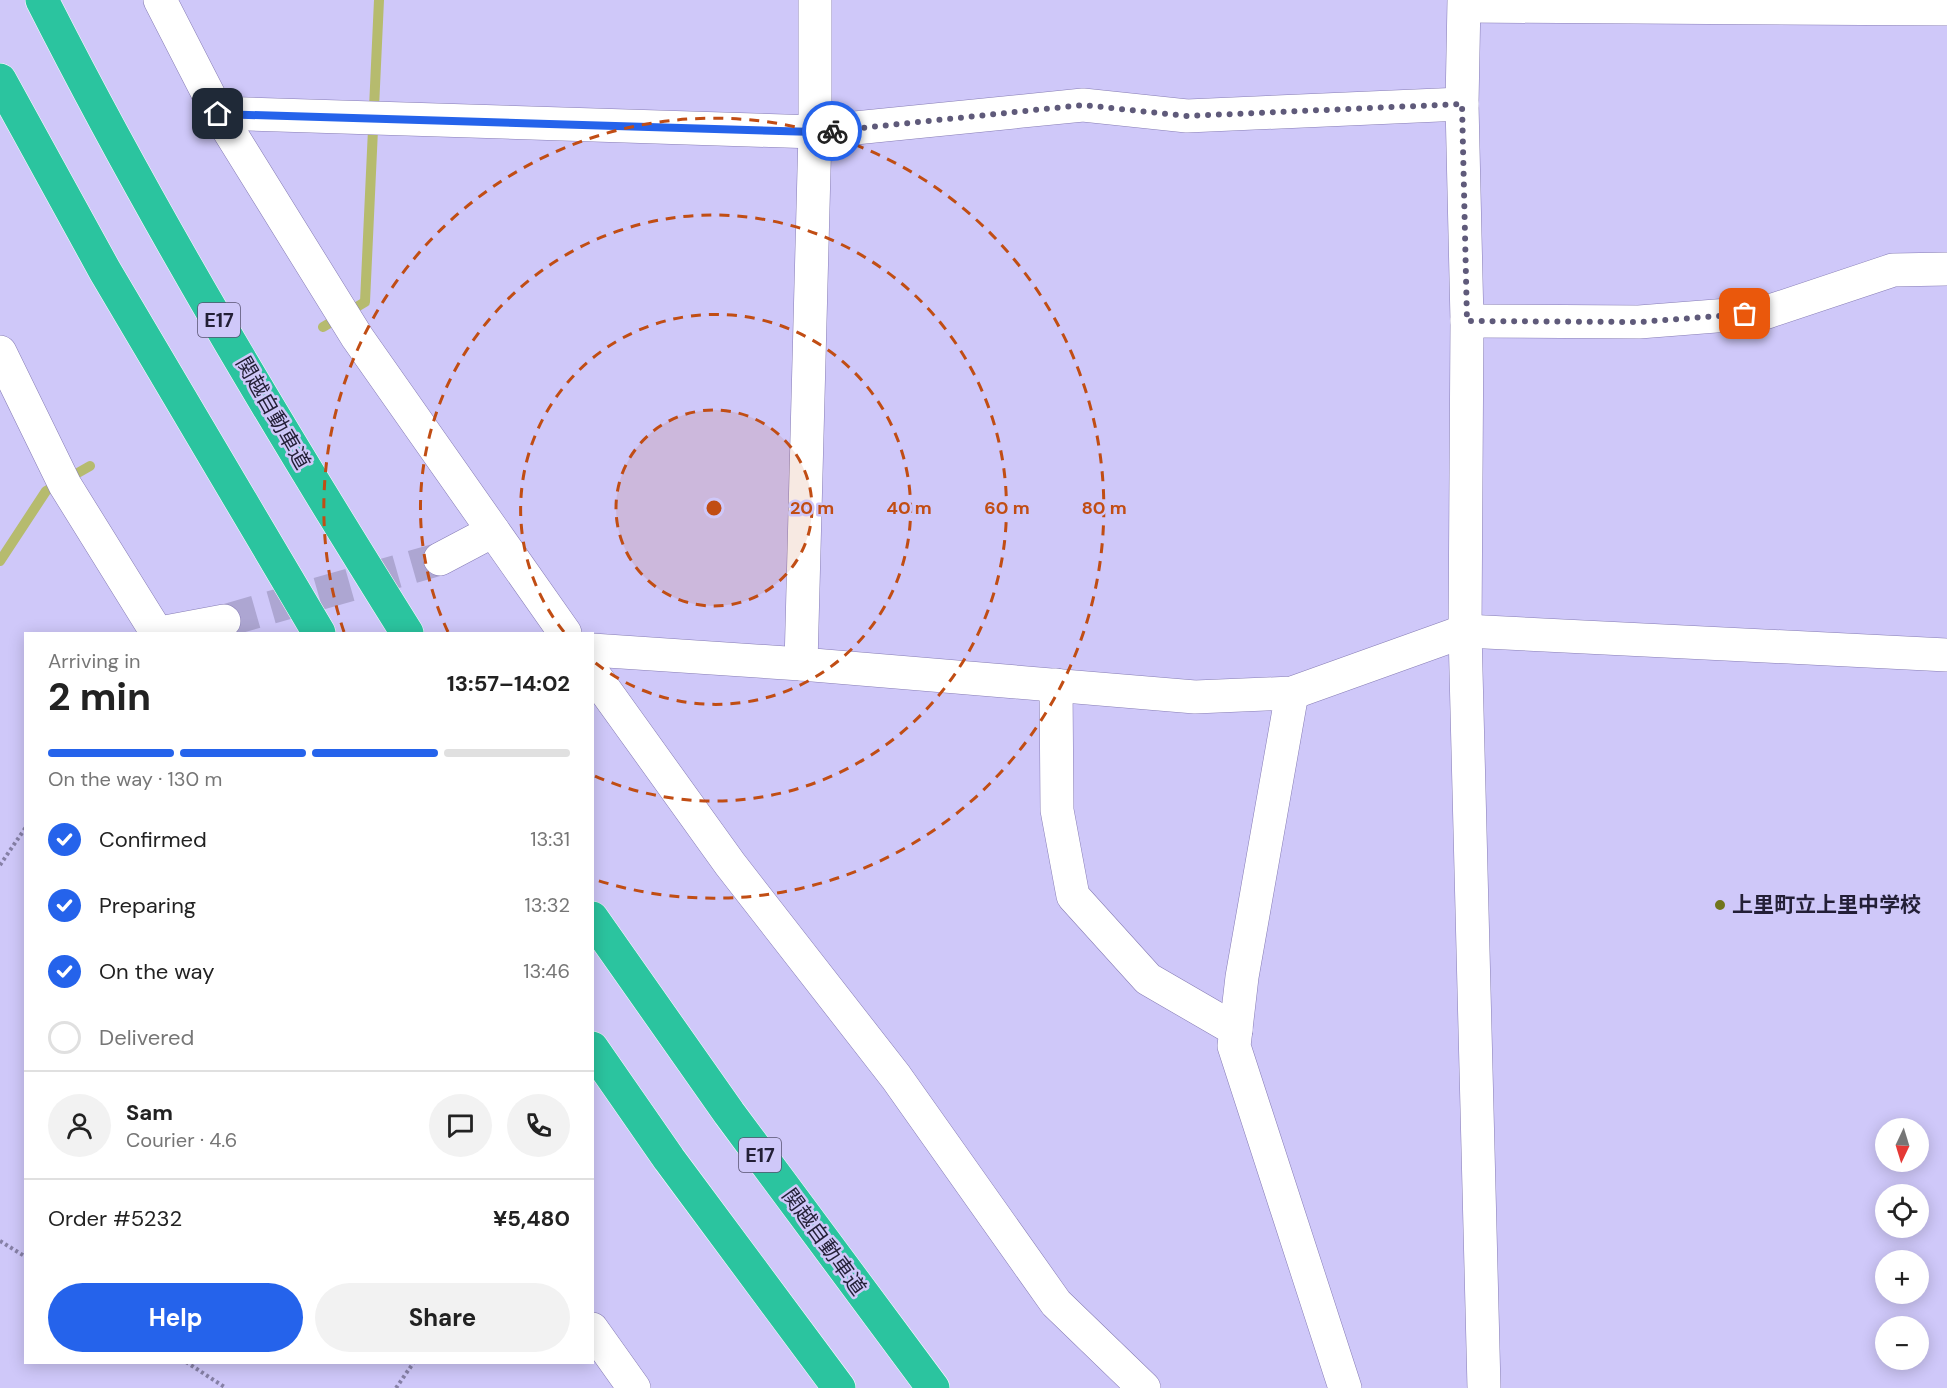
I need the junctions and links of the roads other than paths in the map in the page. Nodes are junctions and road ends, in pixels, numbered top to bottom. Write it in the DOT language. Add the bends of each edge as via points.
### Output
graph roads {
  1 [pos="42,0"];
  2 [pos="160,0"];
  3 [pos="815,0"];
  4 [pos="1465,3"];
  5 [pos="1780,4"];
  6 [pos="1947,9"];
  7 [pos="0,80"];
  8 [pos="1462,104"];
  9 [pos="218,114"];
  10 [pos="815,132"];
  11 [pos="1947,269"];
  12 [pos="1467,321"];
  13 [pos="0,352"];
  14 [pos="493,531"];
  15 [pos="440,559"];
  16 [pos="224,621"];
  17 [pos="1465,631"];
  18 [pos="157,632"];
  19 [pos="164,632"];
  20 [pos="318,632"];
  21 [pos="406,632"];
  22 [pos="564,632"];
  23 [pos="594,650"];
  24 [pos="1947,655"];
  25 [pos="801,664"];
  26 [pos="594,675"];
  27 [pos="1056,685"];
  28 [pos="1292,693"];
  29 [pos="594,921"];
  30 [pos="1236,1030"];
  31 [pos="594,1051"];
  32 [pos="594,1332"];
  33 [pos="634,1388"];
  34 [pos="839,1388"];
  35 [pos="933,1388"];
  36 [pos="1144,1388"];
  37 [pos="1345,1388"];
  38 [pos="1484,1388"];
  1 -- 21 [label="highway, 関越自動車道 / E17" via="172,239 310,477"];
  2 -- 9 [label="street"];
  3 -- 10 [label="street"];
  4 -- 5 [label="street"];
  4 -- 8 [label="street"];
  5 -- 6 [label="street"];
  7 -- 20 [label="highway" via="111,281"];
  8 -- 10 [label="street" via="1187,116 1083,105"];
  8 -- 12 [label="street"];
  9 -- 10 [label="street"];
  9 -- 14 [label="street" via="357,336"];
  10 -- 25 [label="street"];
  11 -- 12 [label="street" via="1893,270 1767,312 1639,322"];
  12 -- 17 [label="street"];
  13 -- 18 [label="street" via="65,485"];
  14 -- 15 [label="street"];
  14 -- 22 [label="street"];
  16 -- 19 [label="street"];
  17 -- 24 [label="street"];
  17 -- 28 [label="street"];
  17 -- 38 [label="street"];
  23 -- 25 [label="street"];
  25 -- 27 [label="street"];
  26 -- 36 [label="street" via="730,864 896,1077 1056,1303"];
  27 -- 28 [label="street" via="1196,697"];
  27 -- 30 [label="street" via="1057,810 1073,896 1148,979"];
  28 -- 30 [label="street"];
  29 -- 35 [label="highway, 関越自動車道 / E17" via="729,1113"];
  30 -- 37 [label="street" via="1234,1046"];
  31 -- 34 [label="highway"];
  32 -- 33 [label="street"];
}
